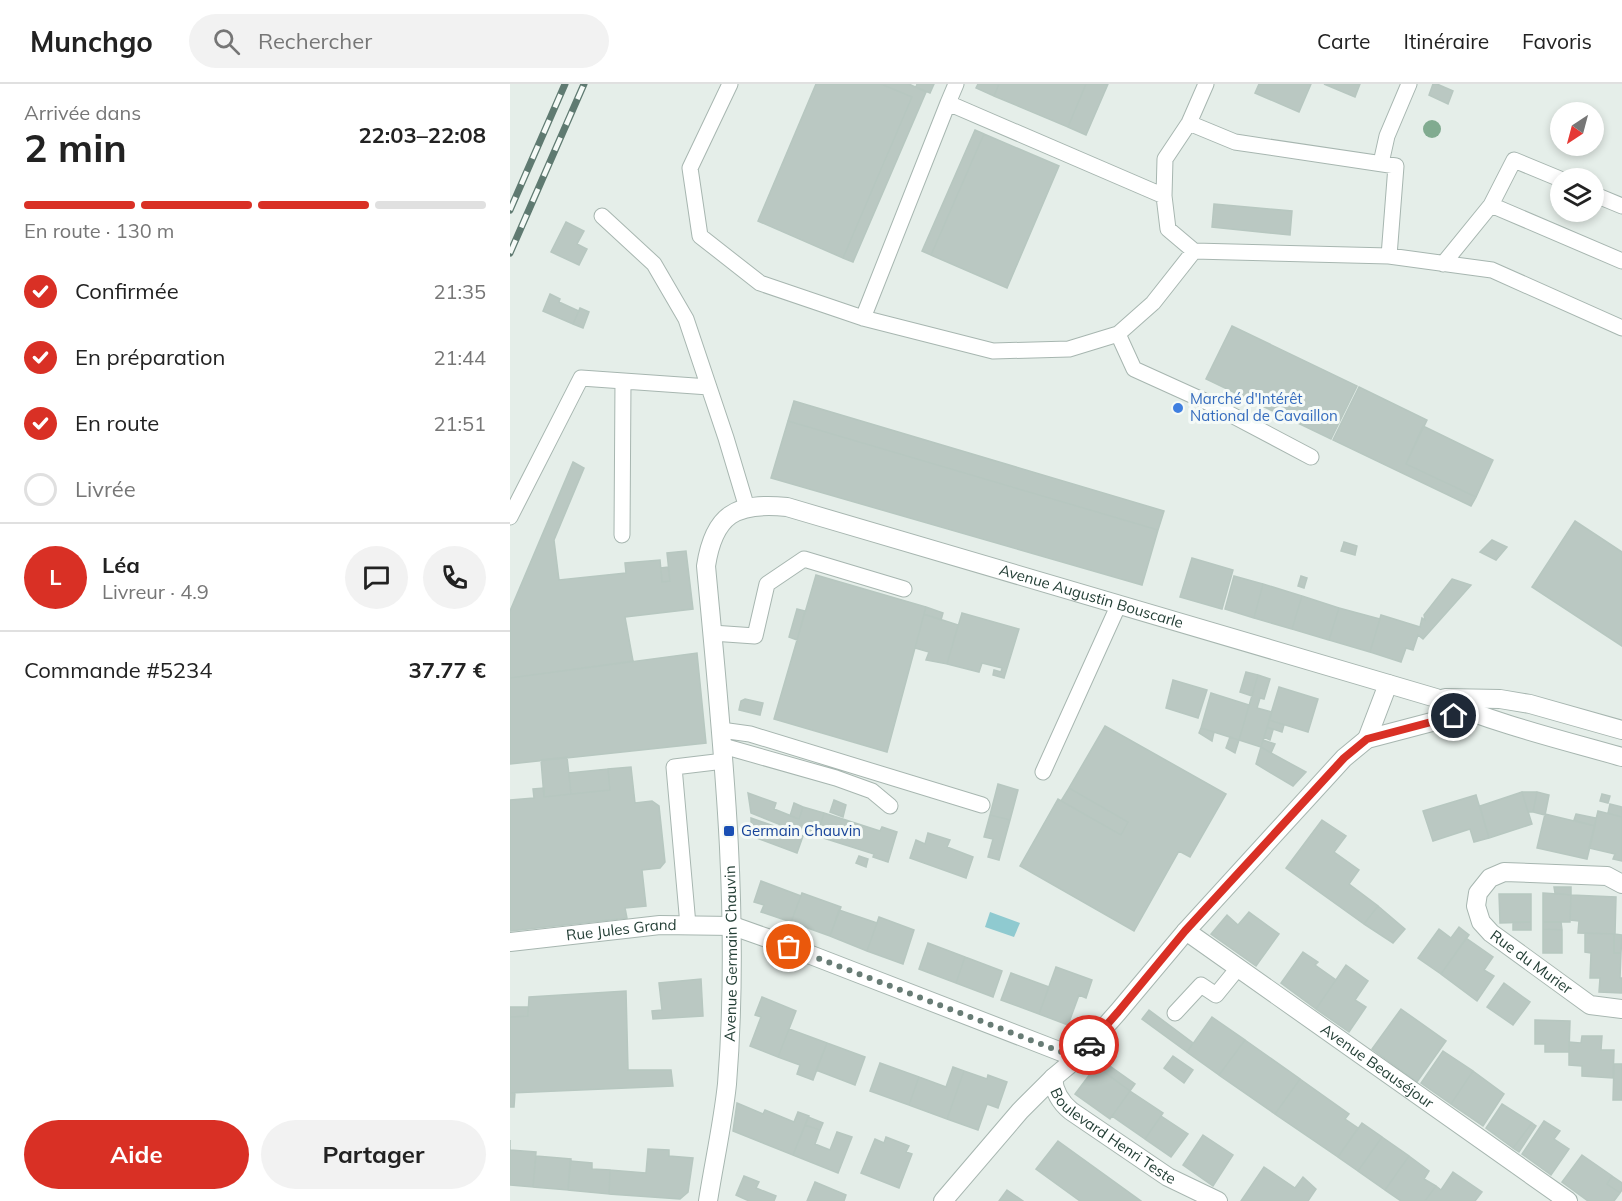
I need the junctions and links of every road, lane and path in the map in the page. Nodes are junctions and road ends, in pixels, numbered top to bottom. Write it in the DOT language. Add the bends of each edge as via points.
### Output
graph roads {
  1 [pos="730,84"];
  2 [pos="956,84"];
  3 [pos="1206,84"];
  4 [pos="1409,84"];
  5 [pos="948,103"];
  6 [pos="1189,123"];
  7 [pos="1381,164"];
  8 [pos="1550,175"];
  9 [pos="1164,196"];
  10 [pos="1604,199"];
  11 [pos="1491,205"];
  12 [pos="1622,206"];
  13 [pos="602,216"];
  14 [pos="1194,251"];
  15 [pos="1389,256"];
  16 [pos="1622,261"];
  17 [pos="1443,264"];
  18 [pos="863,318"];
  19 [pos="1622,328"];
  20 [pos="1118,334"];
  21 [pos="623,381"];
  22 [pos="709,387"];
  23 [pos="1311,457"];
  24 [pos="747,508"];
  25 [pos="510,517"];
  26 [pos="622,535"];
  27 [pos="904,589"];
  28 [pos="1119,604"];
  29 [pos="712,633"];
  30 [pos="1388,684"];
  31 [pos="1436,698"];
  32 [pos="1470,712"];
  33 [pos="1622,730"];
  34 [pos="1367,739"];
  35 [pos="722,746"];
  36 [pos="1622,757"];
  37 [pos="1043,772"];
  38 [pos="982,805"];
  39 [pos="890,806"];
  40 [pos="1622,884"];
  41 [pos="688,925"];
  42 [pos="733,926"];
  43 [pos="1185,931"];
  44 [pos="510,942"];
  45 [pos="1238,968"];
  46 [pos="1622,1009"];
  47 [pos="1175,1013"];
  48 [pos="1077,1058"];
  49 [pos="1053,1078"];
  50 [pos="708,1201"];
  51 [pos="944,1201"];
  52 [pos="1218,1201"];
  53 [pos="1568,1201"];
  1 -- 18 [label="lane" via="690,168 700,236 760,283"];
  2 -- 5 [label="lane"];
  3 -- 6 [label="lane"];
  4 -- 7 [label="lane" via="1387,136"];
  5 -- 9 [label="lane"];
  5 -- 18 [label="lane"];
  6 -- 7 [label="lane" via="1235,142"];
  6 -- 9 [label="lane" via="1166,159"];
  7 -- 15 [label="lane" via="1396,166"];
  8 -- 11 [label="lane" via="1514,160"];
  9 -- 14 [label="lane" via="1168,229"];
  10 -- 12 [label="lane"];
  11 -- 16 [label="lane"];
  11 -- 17 [label="lane"];
  13 -- 22 [label="lane" via="654,264 686,319"];
  14 -- 15 [label="lane"];
  14 -- 20 [label="lane" via="1153,303"];
  15 -- 17 [label="lane"];
  17 -- 19 [label="lane" via="1492,270"];
  18 -- 20 [label="lane" via="993,351 1069,349"];
  20 -- 23 [label="lane" via="1134,369"];
  21 -- 22 [label="lane"];
  21 -- 25 [label="lane" via="581,378"];
  21 -- 26 [label="lane"];
  22 -- 24 [label="lane"];
  24 -- 28 [label="street, Avenue Augustin Bouscarle" via="787,507"];
  24 -- 29 [label="street, Avenue Germain Chauvin" via="733,513 715,530 709,547 706,566"];
  27 -- 29 [label="lane" via="804,559 767,584 755,636"];
  28 -- 30 [label="street, Avenue Augustin Bouscarle"];
  28 -- 37 [label="lane"];
  29 -- 35 [label="street, Avenue Germain Chauvin"];
  30 -- 31 [label="street, Avenue Augustin Bouscarle"];
  30 -- 34 [label="street"];
  31 -- 32 [label="street"];
  31 -- 33 [label="street" via="1500,699 1530,704"];
  32 -- 34 [label="street"];
  32 -- 36 [label="street"];
  34 -- 43 [label="street" via="1331,771"];
  35 -- 38 [label="lane" via="750,734"];
  35 -- 39 [label="lane" via="836,778 872,791"];
  35 -- 41 [label="lane" via="674,767"];
  35 -- 42 [label="street, Avenue Germain Chauvin"];
  40 -- 46 [label="street, Rue du Murier" via="1607,876 1504,872 1490,878 1478,893 1476,906 1481,922 1491,933 1590,1005"];
  41 -- 42 [label="street, Rue Jules Grand"];
  41 -- 44 [label="street, Rue Jules Grand"];
  42 -- 48 [label="street, Rue Jules Grand"];
  42 -- 50 [label="street, Avenue Germain Chauvin" via="727,1086"];
  43 -- 45 [label="street, Avenue Beauséjour"];
  43 -- 48 [label="street"];
  45 -- 47 [label="lane" via="1216,995 1201,985"];
  45 -- 53 [label="street, Avenue Beauséjour"];
  48 -- 49 [label="street"];
  49 -- 51 [label="street"];
  49 -- 52 [label="street, Boulevard Henri Teste" via="1062,1103 1071,1111 1168,1177"];
}
